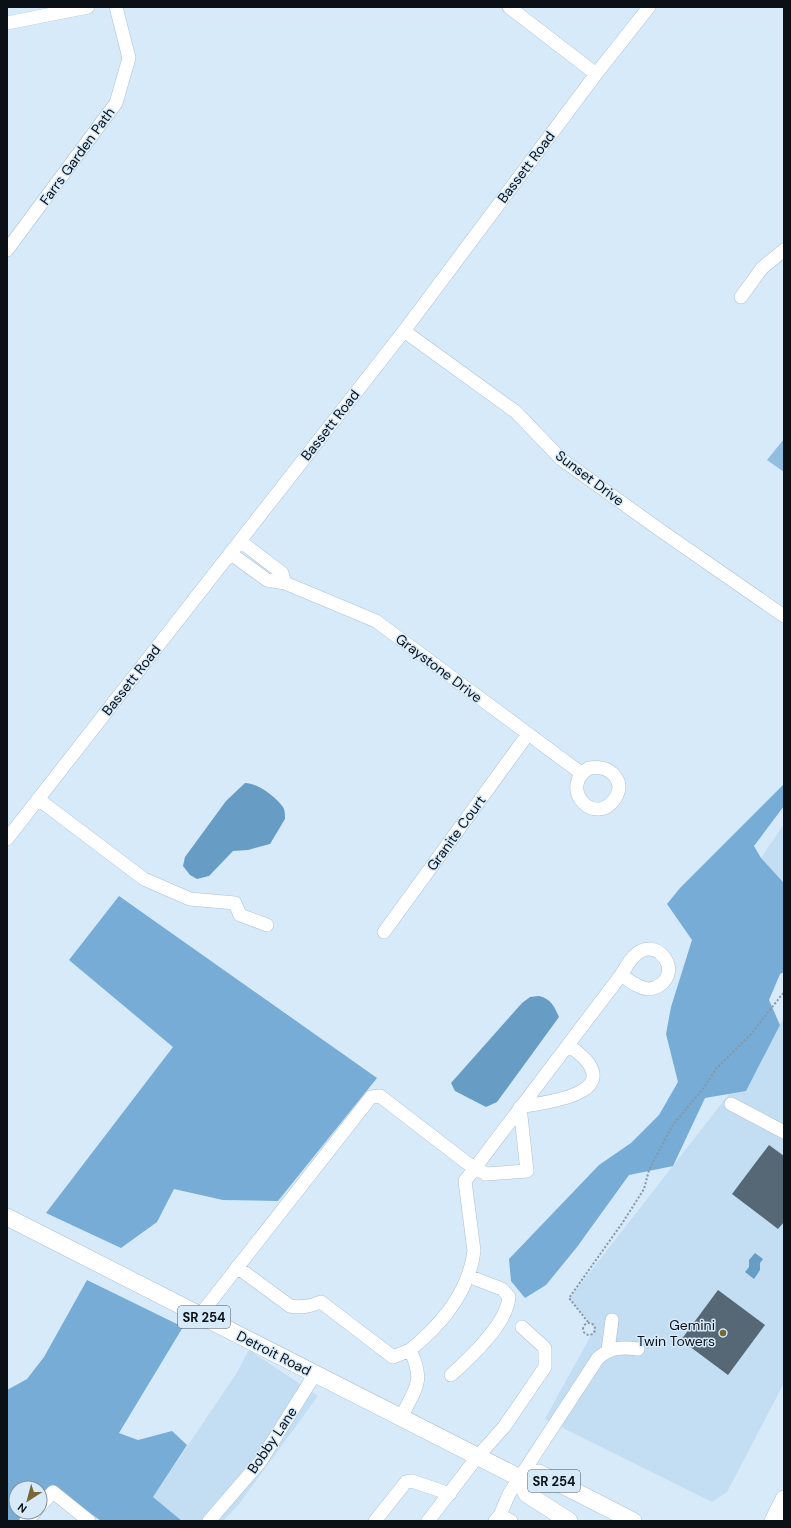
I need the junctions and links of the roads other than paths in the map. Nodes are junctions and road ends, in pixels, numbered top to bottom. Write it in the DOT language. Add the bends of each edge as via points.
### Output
graph roads {
  1 [pos="88,7"];
  2 [pos="116,7"];
  3 [pos="509,7"];
  4 [pos="649,7"];
  5 [pos="7,23"];
  6 [pos="596,74"];
  7 [pos="7,250"];
  8 [pos="784,250"];
  9 [pos="741,297"];
  10 [pos="404,331"];
  11 [pos="240,541"];
  12 [pos="230,553"];
  13 [pos="285,583"];
  14 [pos="784,616"];
  15 [pos="528,734"];
  16 [pos="581,773"];
  17 [pos="38,799"];
  18 [pos="7,839"];
  19 [pos="267,925"];
  20 [pos="384,932"];
  21 [pos="621,975"];
  22 [pos="568,1044"];
  23 [pos="731,1104"];
  24 [pos="520,1107"];
  25 [pos="784,1132"];
  26 [pos="474,1168"];
  27 [pos="7,1217"];
  28 [pos="237,1267"];
  29 [pos="468,1276"];
  30 [pos="200,1315"];
  31 [pos="612,1320"];
  32 [pos="522,1327"];
  33 [pos="638,1349"];
  34 [pos="410,1350"];
  35 [pos="608,1350"];
  36 [pos="315,1374"];
  37 [pos="451,1375"];
  38 [pos="401,1416"];
  39 [pos="478,1456"];
  40 [pos="520,1478"];
  41 [pos="450,1494"];
  42 [pos="48,1497"];
  43 [pos="784,1499"];
  44 [pos="502,1519"];
  45 [pos="773,1520"];
  46 [pos="89,1521"];
  47 [pos="209,1521"];
  48 [pos="375,1521"];
  49 [pos="428,1521"];
  50 [pos="569,1521"];
  51 [pos="633,1521"];
  1 -- 5 [label="street"];
  2 -- 7 [label="street, Farrs Garden Path" via="129,58 116,103"];
  3 -- 6 [label="street"];
  4 -- 6 [label="street, Bassett Road"];
  6 -- 10 [label="street, Bassett Road"];
  8 -- 9 [label="street" via="762,268"];
  10 -- 11 [label="street, Bassett Road"];
  10 -- 14 [label="street, Sunset Drive" via="516,412 562,459"];
  11 -- 12 [label="street, Bassett Road"];
  11 -- 13 [label="street" via="282,573"];
  12 -- 13 [label="street, Graystone Drive" via="267,580"];
  12 -- 17 [label="street, Bassett Road"];
  13 -- 15 [label="street, Graystone Drive" via="376,621"];
  15 -- 16 [label="street, Graystone Drive"];
  15 -- 20 [label="street, Granite Court"];
  17 -- 18 [label="street, Bassett Road"];
  17 -- 19 [label="street" via="144,879 190,899 235,903 240,915"];
  21 -- 22 [label="street"];
  22 -- 24 [label="street"];
  22 -- 24 [label="street" via="588,1062 593,1071 587,1088 572,1097"];
  23 -- 25 [label="street"];
  24 -- 26 [label="street"];
  24 -- 26 [label="street" via="527,1171 486,1174"];
  26 -- 28 [label="street" via="380,1096 371,1097"];
  26 -- 29 [label="street" via="465,1181 474,1251"];
  27 -- 30 [label="main road, Detroit Road / SR 254"];
  28 -- 30 [label="street"];
  28 -- 34 [label="street" via="290,1306 310,1306 321,1302 393,1357"];
  29 -- 34 [label="street" via="451,1309 426,1337"];
  29 -- 37 [label="street" via="502,1289 509,1297 508,1305 472,1356"];
  30 -- 36 [label="main road, Detroit Road / SR 254"];
  31 -- 35 [label="street"];
  32 -- 39 [label="street" via="545,1348 545,1367 504,1427"];
  33 -- 35 [label="street"];
  34 -- 38 [label="street" via="419,1373 416,1388"];
  35 -- 40 [label="street" via="598,1358"];
  36 -- 38 [label="main road, Detroit Road / SR 254"];
  36 -- 47 [label="street, Bobby Lane" via="260,1462"];
  38 -- 39 [label="main road, Detroit Road / SR 254"];
  39 -- 40 [label="main road, Detroit Road / SR 254"];
  39 -- 41 [label="street"];
  40 -- 44 [label="street" via="509,1494"];
  40 -- 50 [label="main road, SR 254" via="527,1494"];
  40 -- 51 [label="main road, SR 254" via="540,1473"];
  41 -- 48 [label="street" via="412,1481 406,1482"];
  41 -- 49 [label="street"];
  42 -- 46 [label="street" via="53,1492"];
  43 -- 45 [label="main road"];
}
